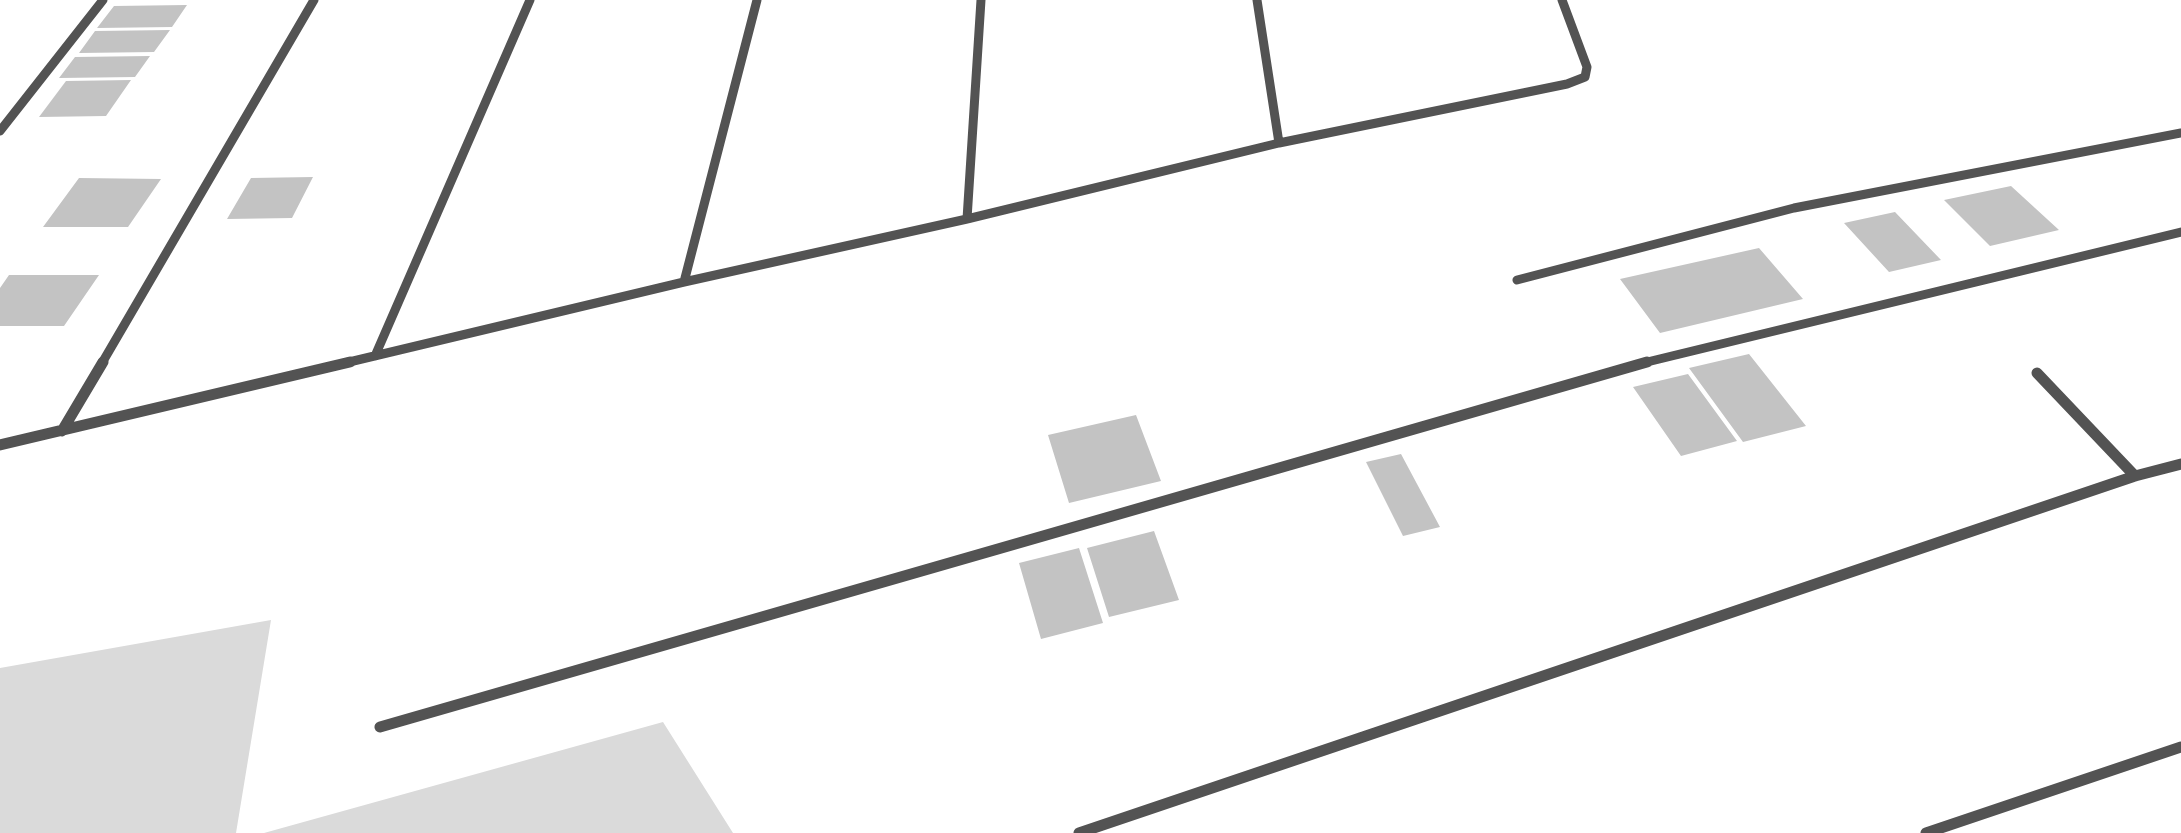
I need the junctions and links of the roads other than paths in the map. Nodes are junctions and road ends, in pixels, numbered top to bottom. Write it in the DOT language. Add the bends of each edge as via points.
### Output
graph roads {
  1 [pos="103,0"];
  2 [pos="314,0"];
  3 [pos="530,0"];
  4 [pos="756,0"];
  5 [pos="981,0"];
  6 [pos="1257,0"];
  7 [pos="1562,0"];
  8 [pos="0,130"];
  9 [pos="2181,133"];
  10 [pos="1279,143"];
  11 [pos="967,219"];
  12 [pos="2181,232"];
  13 [pos="1517,280"];
  14 [pos="684,282"];
  15 [pos="374,356"];
  16 [pos="2037,373"];
  17 [pos="62,431"];
  18 [pos="0,446"];
  19 [pos="2181,464"];
  20 [pos="2135,476"];
  21 [pos="380,727"];
  22 [pos="2181,747"];
  23 [pos="1079,833"];
  24 [pos="1926,833"];
  1 -- 8 [label="street"];
  2 -- 17 [label="street"];
  3 -- 15 [label="street"];
  4 -- 14 [label="street"];
  5 -- 11 [label="street"];
  6 -- 10 [label="street"];
  7 -- 10 [label="street" via="1587,67 1585,77 1567,84"];
  9 -- 13 [label="street" via="1794,208"];
  10 -- 11 [label="street"];
  11 -- 14 [label="street"];
  12 -- 21 [label="street" via="1666,356"];
  14 -- 15 [label="street"];
  15 -- 17 [label="street"];
  16 -- 20 [label="street"];
  17 -- 18 [label="street"];
  19 -- 20 [label="street"];
  20 -- 23 [label="street"];
  22 -- 24 [label="street"];
}
